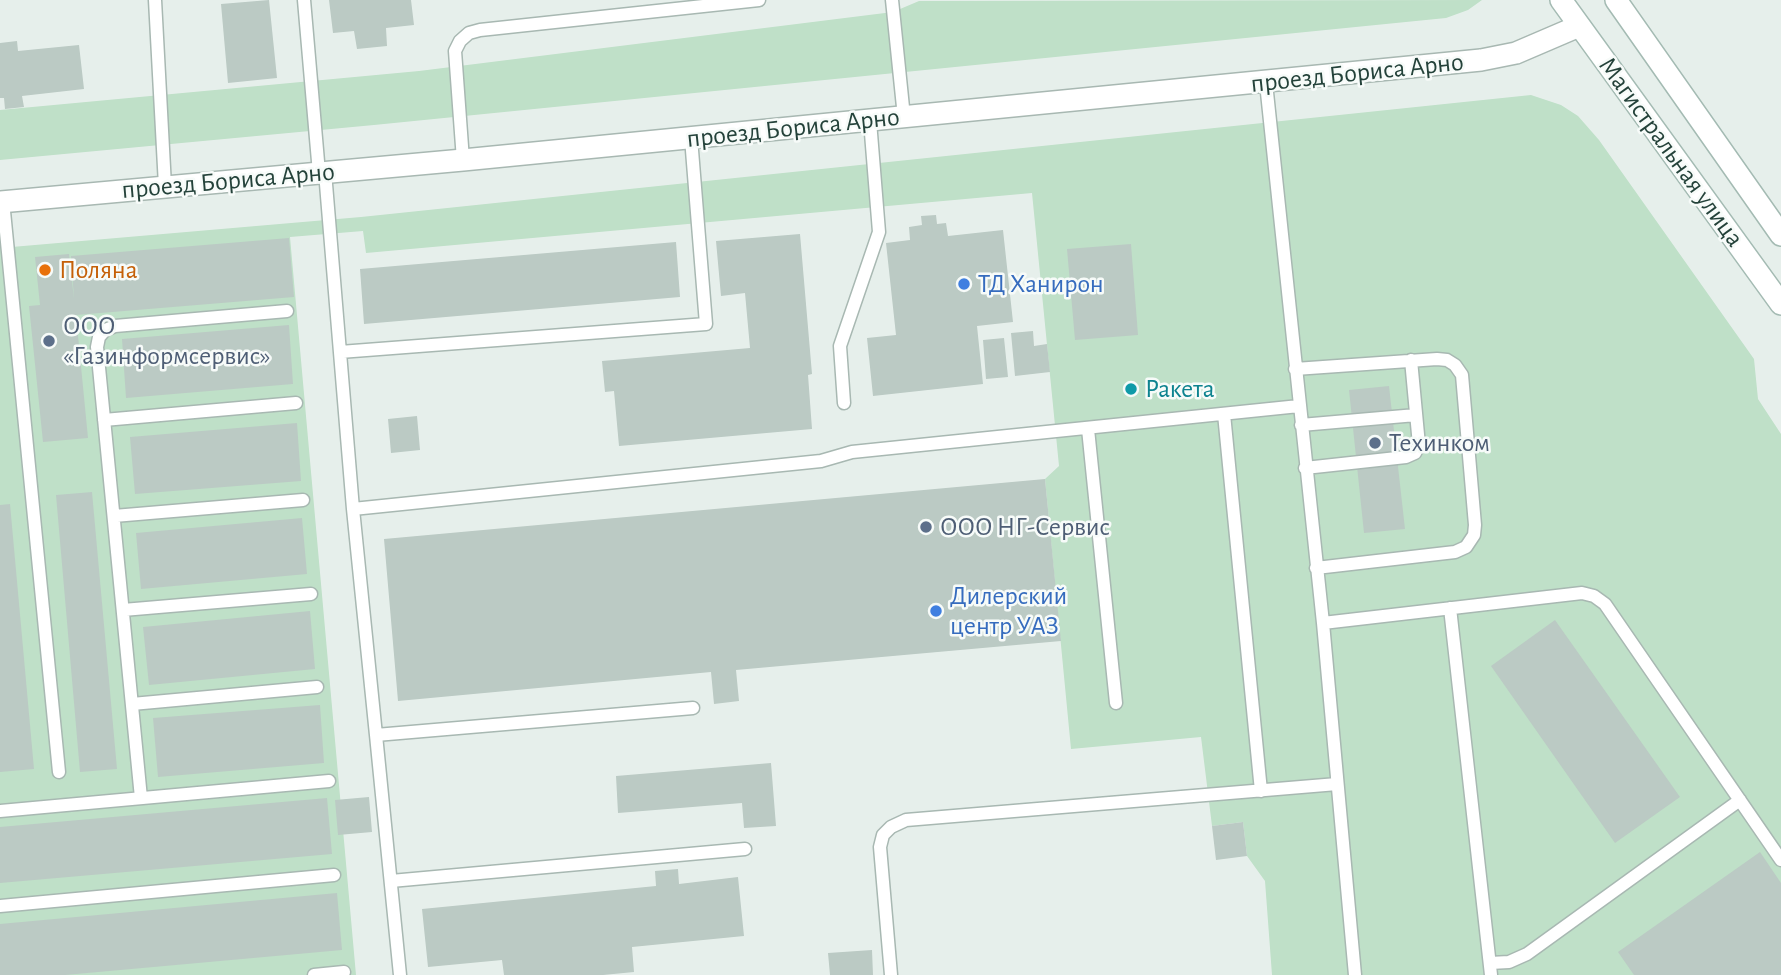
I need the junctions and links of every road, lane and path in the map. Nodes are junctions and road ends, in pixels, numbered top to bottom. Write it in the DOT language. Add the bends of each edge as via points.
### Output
graph roads {
  1 [pos="155,0"];
  2 [pos="304,0"];
  3 [pos="759,0"];
  4 [pos="892,0"];
  5 [pos="1561,0"];
  6 [pos="1616,0"];
  7 [pos="1579,26"];
  8 [pos="1266,83"];
  9 [pos="904,117"];
  10 [pos="870,121"];
  11 [pos="691,138"];
  12 [pos="1719,147"];
  13 [pos="463,160"];
  14 [pos="322,173"];
  15 [pos="165,186"];
  16 [pos="2,201"];
  17 [pos="1781,221"];
  18 [pos="1781,235"];
  19 [pos="1781,304"];
  20 [pos="287,311"];
  21 [pos="340,352"];
  22 [pos="1410,360"];
  23 [pos="1295,369"];
  24 [pos="296,403"];
  25 [pos="844,403"];
  26 [pos="1299,406"];
  27 [pos="1224,414"];
  28 [pos="1416,415"];
  29 [pos="104,420"];
  30 [pos="1301,425"];
  31 [pos="1088,429"];
  32 [pos="1305,468"];
  33 [pos="303,500"];
  34 [pos="353,509"];
  35 [pos="114,516"];
  36 [pos="1316,568"];
  37 [pos="311,594"];
  38 [pos="1450,608"];
  39 [pos="123,610"];
  40 [pos="1323,624"];
  41 [pos="317,687"];
  42 [pos="132,704"];
  43 [pos="1116,704"];
  44 [pos="693,708"];
  45 [pos="376,735"];
  46 [pos="59,772"];
  47 [pos="329,781"];
  48 [pos="1337,784"];
  49 [pos="1261,791"];
  50 [pos="141,798"];
  51 [pos="1740,800"];
  52 [pos="0,811"];
  53 [pos="745,849"];
  54 [pos="1781,860"];
  55 [pos="334,875"];
  56 [pos="391,881"];
  57 [pos="0,906"];
  58 [pos="1491,969"];
  59 [pos="344,972"];
  60 [pos="314,975"];
  61 [pos="400,975"];
  62 [pos="891,975"];
  63 [pos="1355,975"];
  1 -- 15 [label="lane"];
  2 -- 14 [label="lane"];
  3 -- 13 [label="lane" via="469,33 455,51"];
  4 -- 9 [label="lane"];
  5 -- 7 [label="street, Магистральная улица"];
  6 -- 12 [label="street, Магистральная улица"];
  7 -- 8 [label="street, проезд Бориса Арно" via="1516,53 1481,60"];
  7 -- 19 [label="street, Магистральная улица"];
  8 -- 9 [label="street, проезд Бориса Арно"];
  8 -- 23 [label="lane"];
  9 -- 10 [label="street, проезд Бориса Арно"];
  10 -- 11 [label="street, проезд Бориса Арно"];
  10 -- 25 [label="lane" via="879,232 839,346"];
  11 -- 13 [label="street, проезд Бориса Арно"];
  11 -- 21 [label="lane" via="706,324"];
  12 -- 17 [label="street"];
  12 -- 18 [label="street, Магистральная улица"];
  13 -- 14 [label="street, проезд Бориса Арно"];
  14 -- 15 [label="street, проезд Бориса Арно"];
  14 -- 21 [label="lane"];
  15 -- 16 [label="street, проезд Бориса Арно"];
  16 -- 46 [label="lane"];
  20 -- 29 [label="lane" via="105,330 97,347"];
  21 -- 34 [label="lane"];
  22 -- 23 [label="lane"];
  22 -- 28 [label="lane"];
  22 -- 36 [label="lane" via="1447,360 1462,375 1474,536 1455,552"];
  23 -- 26 [label="lane"];
  24 -- 29 [label="lane"];
  26 -- 27 [label="lane"];
  26 -- 30 [label="lane"];
  27 -- 31 [label="lane"];
  27 -- 49 [label="lane"];
  28 -- 30 [label="lane"];
  28 -- 32 [label="lane" via="1419,445 1415,453"];
  29 -- 35 [label="lane"];
  30 -- 32 [label="lane"];
  31 -- 34 [label="lane"];
  31 -- 43 [label="lane"];
  32 -- 36 [label="lane"];
  33 -- 35 [label="lane"];
  34 -- 45 [label="lane"];
  35 -- 39 [label="lane"];
  36 -- 40 [label="lane"];
  37 -- 39 [label="lane"];
  38 -- 40 [label="lane"];
  38 -- 51 [label="lane" via="1582,593 1594,596 1605,604"];
  38 -- 58 [label="lane"];
  39 -- 42 [label="lane"];
  40 -- 48 [label="lane"];
  41 -- 42 [label="lane"];
  42 -- 50 [label="lane"];
  44 -- 45 [label="lane"];
  45 -- 56 [label="lane"];
  47 -- 50 [label="lane"];
  48 -- 49 [label="lane"];
  48 -- 63 [label="lane"];
  49 -- 62 [label="lane" via="906,820 891,827 880,847"];
  50 -- 52 [label="lane"];
  51 -- 54 [label="lane"];
  51 -- 58 [label="lane" via="1527,954"];
  53 -- 56 [label="lane"];
  55 -- 57 [label="lane"];
  56 -- 61 [label="lane"];
  59 -- 60 [label="lane"];
}
